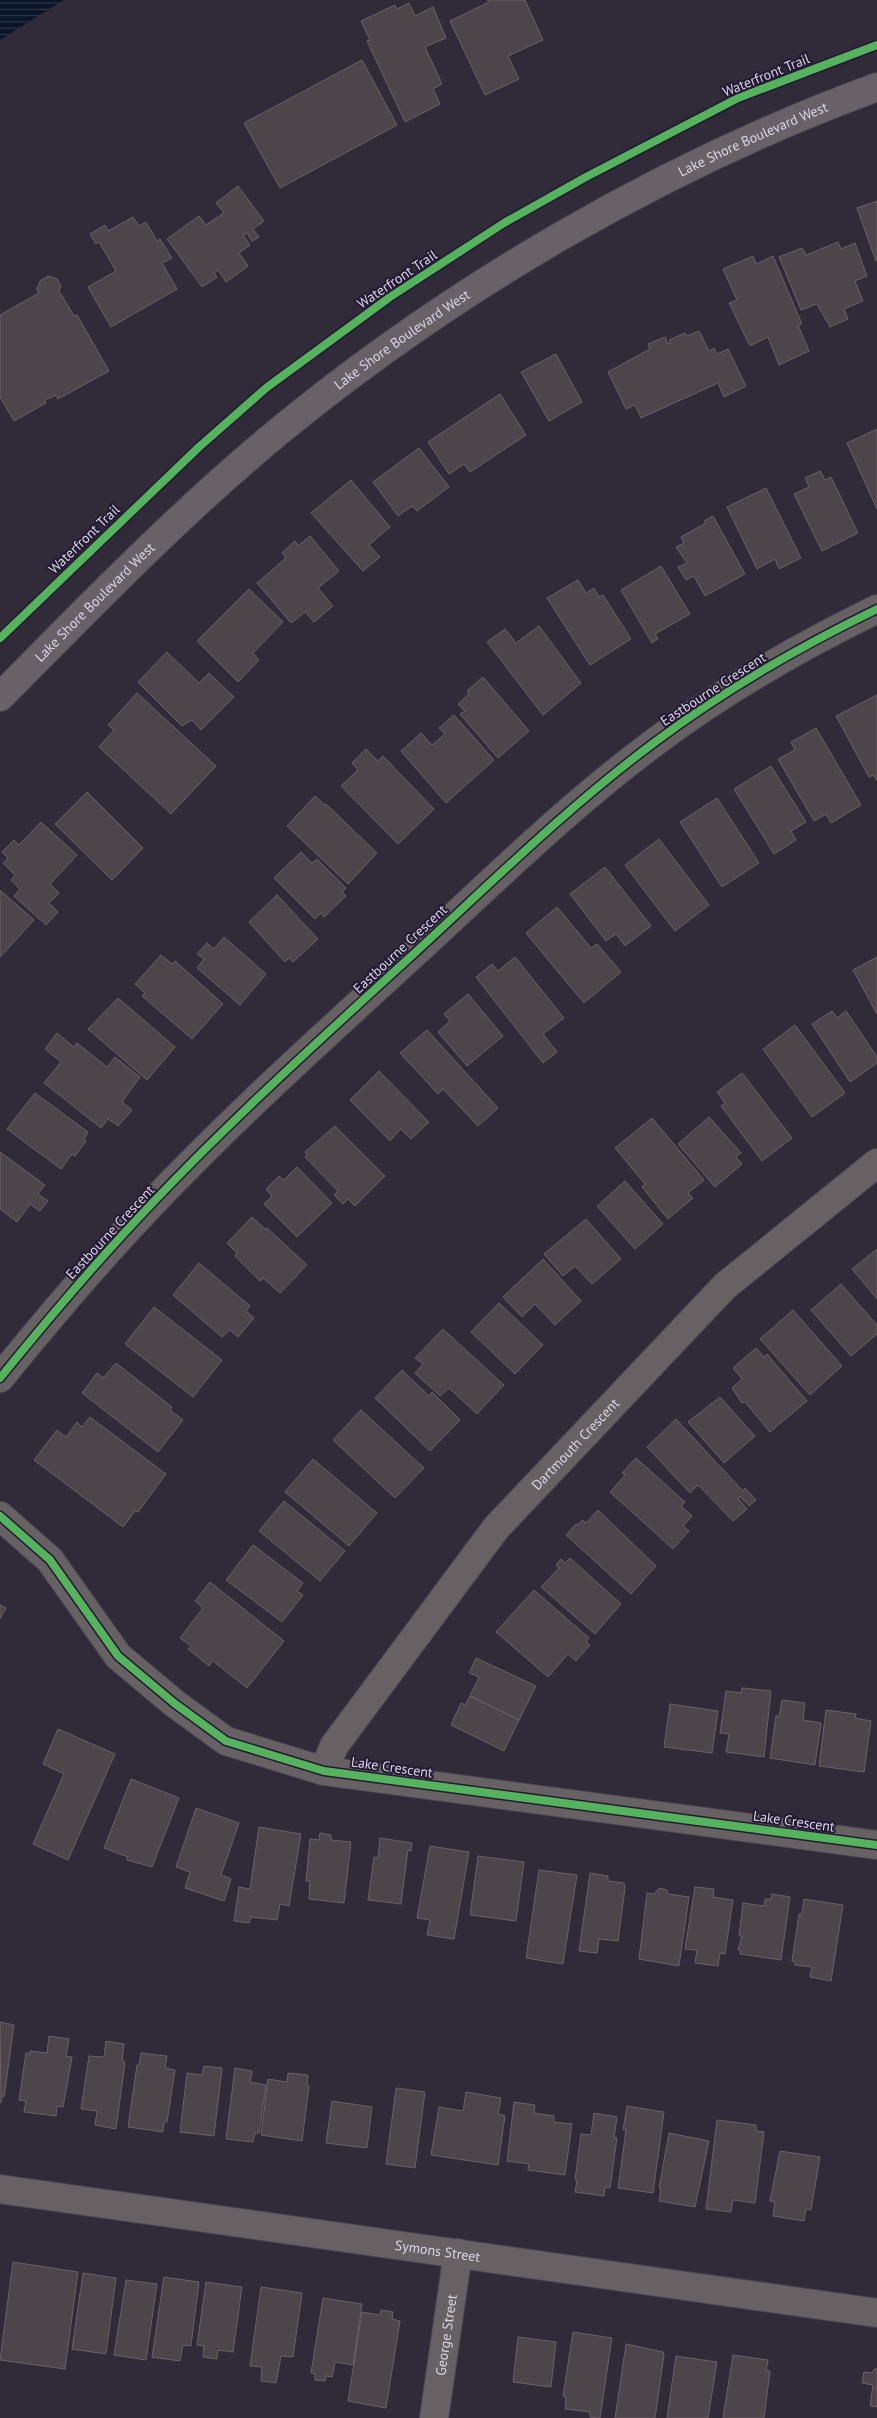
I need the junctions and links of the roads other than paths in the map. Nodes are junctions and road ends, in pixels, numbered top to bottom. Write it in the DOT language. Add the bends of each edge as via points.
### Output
graph roads {
  1 [pos="877,88"];
  2 [pos="877,609"];
  3 [pos="0,697"];
  4 [pos="877,1163"];
  5 [pos="0,1378"];
  6 [pos="0,1516"];
  7 [pos="324,1771"];
  8 [pos="877,1845"];
  9 [pos="0,2189"];
  10 [pos="458,2253"];
  11 [pos="877,2313"];
  12 [pos="434,2418"];
  1 -- 3 [label="main road, Lake Shore Boulevard West" via="703,160 562,237 432,317 328,392 227,476"];
  2 -- 5 [label="street, Eastbourne Crescent" via="808,642 722,696 654,742 557,822 309,1049 172,1184 108,1250"];
  4 -- 7 [label="street, Dartmouth Crescent" via="725,1286 496,1528 334,1746"];
  6 -- 7 [label="street, Lake Crescent" via="50,1560 118,1656 174,1703 226,1741"];
  7 -- 8 [label="street, Lake Crescent"];
  9 -- 10 [label="street, Symons Street"];
  10 -- 11 [label="street, Symons Street"];
  10 -- 12 [label="street, George Street"];
}
